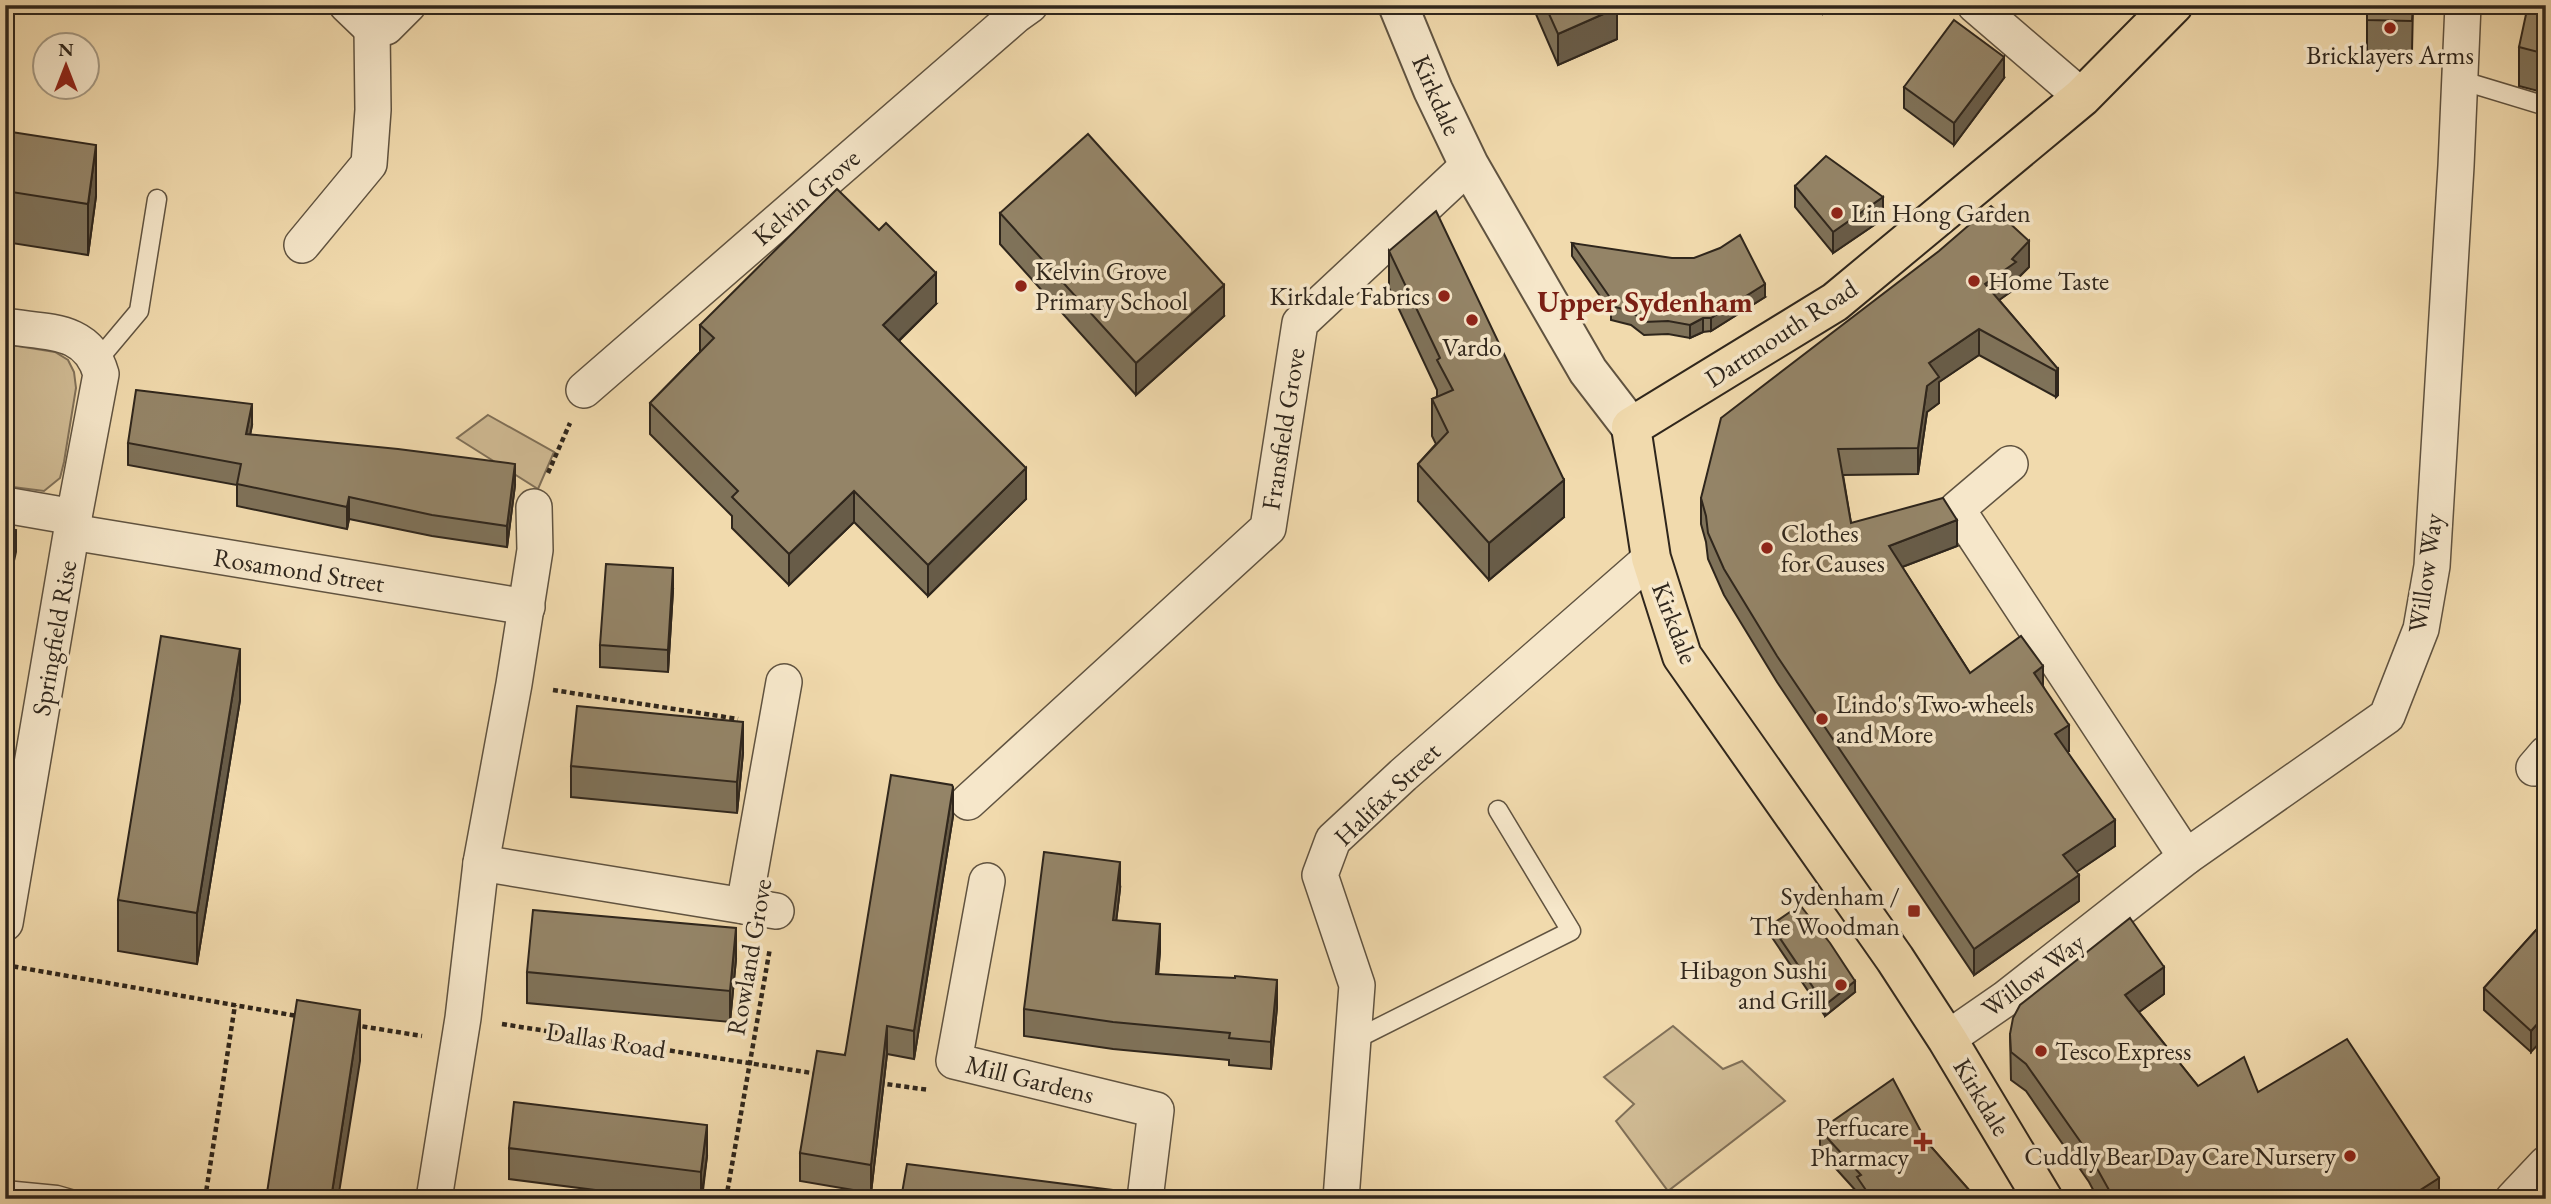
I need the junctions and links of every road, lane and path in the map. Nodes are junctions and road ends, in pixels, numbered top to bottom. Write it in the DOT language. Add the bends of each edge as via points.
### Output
graph roads {
  1 [pos="347,5"];
  2 [pos="408,5"];
  3 [pos="1030,5"];
  4 [pos="1398,5"];
  5 [pos="1975,5"];
  6 [pos="2173,5"];
  7 [pos="2463,5"];
  8 [pos="372,29"];
  9 [pos="2460,80"];
  10 [pos="2082,97"];
  11 [pos="2546,106"];
  12 [pos="1469,165"];
  13 [pos="156,199"];
  14 [pos="302,245"];
  15 [pos="5,326"];
  16 [pos="97,361"];
  17 [pos="584,390"];
  18 [pos="1631,427"];
  19 [pos="2010,464"];
  20 [pos="5,505"];
  21 [pos="534,507"];
  22 [pos="73,525"];
  23 [pos="1651,558"];
  24 [pos="527,607"];
  25 [pos="784,682"];
  26 [pos="514,684"];
  27 [pos="778,726"];
  28 [pos="968,802"];
  29 [pos="1498,810"];
  30 [pos="11,851"];
  31 [pos="2186,857"];
  32 [pos="481,863"];
  33 [pos="987,881"];
  34 [pos="760,908"];
  35 [pos="5,923"];
  36 [pos="5,965"];
  37 [pos="235,1005"];
  38 [pos="303,1017"];
  39 [pos="343,1023"];
  40 [pos="461,1030"];
  41 [pos="1947,1039"];
  42 [pos="1352,1041"];
  43 [pos="954,1061"];
  44 [pos="750,1064"];
  45 [pos="830,1076"];
  46 [pos="869,1082"];
  47 [pos="2546,1164"];
  48 [pos="5,1190"];
  49 [pos="71,1199"];
  50 [pos="205,1199"];
  51 [pos="434,1199"];
  52 [pos="726,1199"];
  53 [pos="1145,1199"];
  54 [pos="1341,1199"];
  55 [pos="2043,1199"];
  56 [pos="2514,1199"];
  1 -- 8 [label="street"];
  2 -- 8 [label="street" via="386,26"];
  3 -- 17 [label="street, Kelvin Grove"];
  4 -- 12 [label="street, Kirkdale"];
  5 -- 10 [label="street"];
  6 -- 10 [label="main road, Dartmouth Road"];
  7 -- 9 [label="street, Willow Way"];
  8 -- 14 [label="street" via="369,164"];
  9 -- 11 [label="lane"];
  9 -- 31 [label="street, Willow Way" via="2432,566 2421,629 2387,716"];
  10 -- 18 [label="main road, Dartmouth Road" via="1835,302"];
  12 -- 18 [label="street, Kirkdale" via="1588,371"];
  12 -- 28 [label="street, Fransfield Grove" via="1300,323 1268,528"];
  13 -- 16 [label="lane" via="139,311"];
  15 -- 16 [label="street" via="75,337"];
  16 -- 22 [label="street" via="101,374"];
  17 -- 21 [label="path"];
  18 -- 23 [label="main road, Kirkdale"];
  19 -- 31 [label="street" via="1957,509"];
  20 -- 22 [label="street, Rosamond Street"];
  21 -- 24 [label="street" via="535,550"];
  22 -- 24 [label="street, Rosamond Street"];
  22 -- 30 [label="street, Springfield Rise"];
  23 -- 41 [label="main road, Kirkdale" via="1682,656"];
  23 -- 42 [label="street, Halifax Street" via="1333,840 1320,875 1357,985"];
  24 -- 26 [label="street"];
  25 -- 27 [label="street"];
  26 -- 27 [label="path"];
  26 -- 32 [label="street"];
  27 -- 34 [label="street"];
  29 -- 42 [label="lane" via="1571,931"];
  30 -- 35 [label="street, Springfield Rise"];
  31 -- 41 [label="street, Willow Way"];
  32 -- 34 [label="street"];
  32 -- 40 [label="street"];
  33 -- 43 [label="street, Mill Gardens"];
  34 -- 44 [label="path, Rowland Grove"];
  36 -- 37 [label="path"];
  37 -- 38 [label="path"];
  37 -- 50 [label="path"];
  39 -- 40 [label="path, Dallas Road"];
  40 -- 44 [label="path, Dallas Road"];
  40 -- 51 [label="street"];
  41 -- 55 [label="main road, Kirkdale"];
  42 -- 54 [label="street, Halifax Street"];
  43 -- 46 [label="path" via="946,1091"];
  43 -- 53 [label="street, Mill Gardens" via="1156,1110"];
  44 -- 45 [label="path, Dallas Road"];
  44 -- 52 [label="path, Rowland Grove"];
  47 -- 56 [label="street"];
  48 -- 49 [label="lane"];
}
